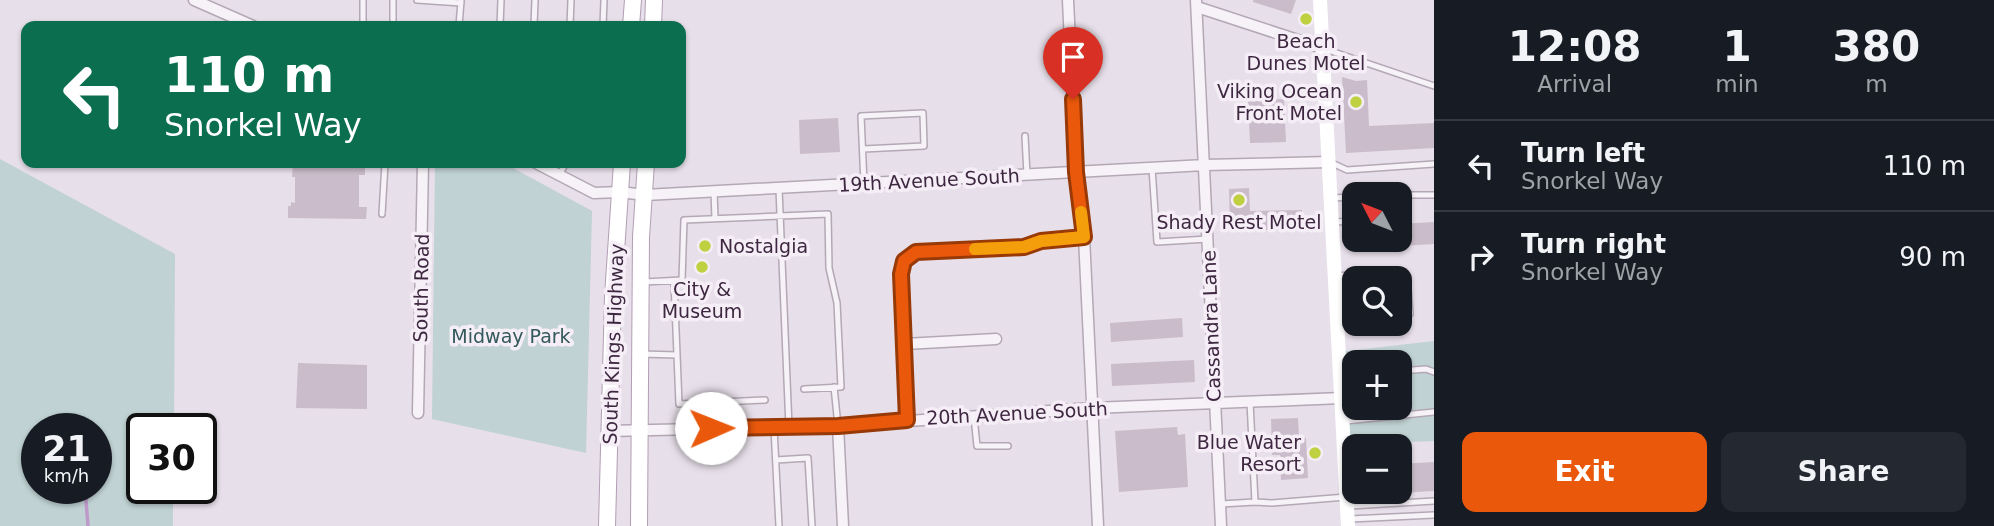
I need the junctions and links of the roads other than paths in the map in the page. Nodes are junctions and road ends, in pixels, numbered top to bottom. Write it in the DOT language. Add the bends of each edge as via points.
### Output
graph roads {
  1 [pos="194,0"];
  2 [pos="363,0"];
  3 [pos="393,0"];
  4 [pos="417,0"];
  5 [pos="428,0"];
  6 [pos="501,0"];
  7 [pos="535,0"];
  8 [pos="571,0"];
  9 [pos="604,0"];
  10 [pos="633,0"];
  11 [pos="654,0"];
  12 [pos="1068,0"];
  13 [pos="1320,0"];
  14 [pos="461,2"];
  15 [pos="1196,3"];
  16 [pos="242,21"];
  17 [pos="363,21"];
  18 [pos="393,21"];
  19 [pos="459,21"];
  20 [pos="500,21"];
  21 [pos="534,21"];
  22 [pos="570,21"];
  23 [pos="603,21"];
  24 [pos="631,21"];
  25 [pos="653,21"];
  26 [pos="1322,48"];
  27 [pos="1434,86"];
  28 [pos="1025,136"];
  29 [pos="863,149"];
  30 [pos="1329,162"];
  31 [pos="1434,164"];
  32 [pos="1205,166"];
  33 [pos="385,168"];
  34 [pos="423,168"];
  35 [pos="545,168"];
  36 [pos="562,168"];
  37 [pos="622,168"];
  38 [pos="646,168"];
  39 [pos="1152,168"];
  40 [pos="1076,172"];
  41 [pos="558,175"];
  42 [pos="1027,175"];
  43 [pos="864,184"];
  44 [pos="779,188"];
  45 [pos="620,192"];
  46 [pos="714,192"];
  47 [pos="645,195"];
  48 [pos="1412,195"];
  49 [pos="1434,195"];
  50 [pos="1331,198"];
  51 [pos="1342,198"];
  52 [pos="382,214"];
  53 [pos="779,216"];
  54 [pos="715,218"];
  55 [pos="1332,222"];
  56 [pos="1342,222"];
  57 [pos="1084,237"];
  58 [pos="1208,239"];
  59 [pos="1342,275"];
  60 [pos="1335,276"];
  61 [pos="674,281"];
  62 [pos="641,282"];
  63 [pos="1337,326"];
  64 [pos="1342,326"];
  65 [pos="996,340"];
  66 [pos="905,344"];
  67 [pos="1342,350"];
  68 [pos="641,354"];
  69 [pos="677,355"];
  70 [pos="1412,370"];
  71 [pos="1434,372"];
  72 [pos="834,387"];
  73 [pos="804,389"];
  74 [pos="1342,398"];
  75 [pos="765,400"];
  76 [pos="710,402"];
  77 [pos="1250,402"];
  78 [pos="1214,404"];
  79 [pos="1092,408"];
  80 [pos="1434,412"];
  81 [pos="418,413"];
  82 [pos="974,417"];
  83 [pos="907,420"];
  84 [pos="1342,421"];
  85 [pos="838,426"];
  86 [pos="774,427"];
  87 [pos="789,427"];
  88 [pos="711,428"];
  89 [pos="642,430"];
  90 [pos="608,431"];
  91 [pos="1007,446"];
  92 [pos="776,460"];
  93 [pos="1434,500"];
  94 [pos="1255,502"];
  95 [pos="1220,504"];
  96 [pos="1347,512"];
  97 [pos="1434,515"];
  98 [pos="607,526"];
  99 [pos="639,526"];
  100 [pos="779,526"];
  101 [pos="812,526"];
  102 [pos="843,526"];
  103 [pos="1098,526"];
  104 [pos="1221,526"];
  1 -- 16 [label="street"];
  2 -- 17 [label="lane"];
  3 -- 18 [label="lane"];
  4 -- 5 [label="lane"];
  5 -- 14 [label="lane"];
  6 -- 20 [label="lane"];
  7 -- 21 [label="lane"];
  8 -- 22 [label="lane"];
  9 -- 23 [label="lane"];
  10 -- 24 [label="main road"];
  11 -- 25 [label="main road"];
  12 -- 40 [label="street"];
  13 -- 26 [label="main road"];
  14 -- 19 [label="lane"];
  15 -- 26 [label="street"];
  15 -- 32 [label="street, Cassandra Lane"];
  26 -- 27 [label="lane"];
  26 -- 30 [label="main road"];
  28 -- 42 [label="lane"];
  29 -- 29 [label="lane" via="861,116 923,113 924,146"];
  29 -- 43 [label="lane"];
  30 -- 31 [label="lane" via="1347,170"];
  30 -- 32 [label="street, 19th Avenue South"];
  30 -- 50 [label="main road"];
  32 -- 39 [label="street, 19th Avenue South"];
  32 -- 58 [label="street, Cassandra Lane"];
  33 -- 52 [label="lane"];
  34 -- 81 [label="street, South Road"];
  35 -- 41 [label="street, 19th Avenue South"];
  36 -- 41 [label="lane"];
  37 -- 45 [label="main road, South Kings Highway"];
  38 -- 47 [label="main road, South Kings Highway"];
  39 -- 40 [label="street, 19th Avenue South"];
  39 -- 58 [label="lane" via="1157,242"];
  40 -- 42 [label="street, 19th Avenue South"];
  40 -- 57 [label="street"];
  41 -- 45 [label="street, 19th Avenue South" via="594,192"];
  42 -- 43 [label="street, 19th Avenue South"];
  43 -- 44 [label="street, 19th Avenue South"];
  44 -- 46 [label="street, 19th Avenue South"];
  44 -- 53 [label="lane"];
  45 -- 47 [label="street, 19th Avenue South"];
  45 -- 90 [label="main road, South Kings Highway"];
  46 -- 47 [label="street, 19th Avenue South"];
  46 -- 54 [label="lane"];
  47 -- 62 [label="main road, South Kings Highway"];
  48 -- 49 [label="lane"];
  50 -- 51 [label="lane"];
  50 -- 55 [label="main road"];
  53 -- 54 [label="lane"];
  53 -- 72 [label="lane" via="828,214 841,387"];
  53 -- 87 [label="lane"];
  54 -- 61 [label="lane" via="684,220 682,280"];
  55 -- 56 [label="lane"];
  55 -- 60 [label="main road"];
  57 -- 66 [label="street" via="1024,247 912,254 904,261 901,274"];
  57 -- 79 [label="street"];
  58 -- 78 [label="street, Cassandra Lane"];
  59 -- 60 [label="lane"];
  60 -- 63 [label="main road"];
  61 -- 62 [label="lane"];
  61 -- 69 [label="lane"];
  62 -- 68 [label="main road, South Kings Highway"];
  63 -- 64 [label="lane"];
  63 -- 67 [label="main road"];
  65 -- 66 [label="street"];
  66 -- 83 [label="street"];
  68 -- 69 [label="lane"];
  68 -- 89 [label="main road, South Kings Highway"];
  69 -- 76 [label="lane" via="679,404"];
  70 -- 71 [label="lane"];
  72 -- 73 [label="lane"];
  72 -- 85 [label="lane"];
  74 -- 77 [label="street, 20th Avenue South"];
  75 -- 76 [label="lane"];
  76 -- 88 [label="lane"];
  77 -- 78 [label="street, 20th Avenue South"];
  77 -- 94 [label="lane"];
  78 -- 79 [label="street, 20th Avenue South"];
  78 -- 95 [label="street, Cassandra Lane"];
  79 -- 82 [label="street, 20th Avenue South"];
  79 -- 103 [label="street"];
  80 -- 84 [label="lane"];
  82 -- 83 [label="street, 20th Avenue South"];
  82 -- 91 [label="lane" via="977,446"];
  83 -- 85 [label="street, 20th Avenue South"];
  84 -- 96 [label="main road"];
  85 -- 87 [label="street, 20th Avenue South"];
  85 -- 102 [label="street"];
  86 -- 87 [label="street, 20th Avenue South"];
  86 -- 88 [label="street, 20th Avenue South"];
  86 -- 92 [label="lane"];
  88 -- 89 [label="street, 20th Avenue South"];
  89 -- 90 [label="street, 20th Avenue South"];
  89 -- 99 [label="main road, South Kings Highway"];
  90 -- 98 [label="main road, South Kings Highway"];
  92 -- 100 [label="lane"];
  92 -- 101 [label="lane" via="808,458"];
  93 -- 96 [label="lane"];
  94 -- 95 [label="lane"];
  94 -- 96 [label="lane"];
  95 -- 104 [label="street, Cassandra Lane"];
  96 -- 97 [label="lane"];
}
